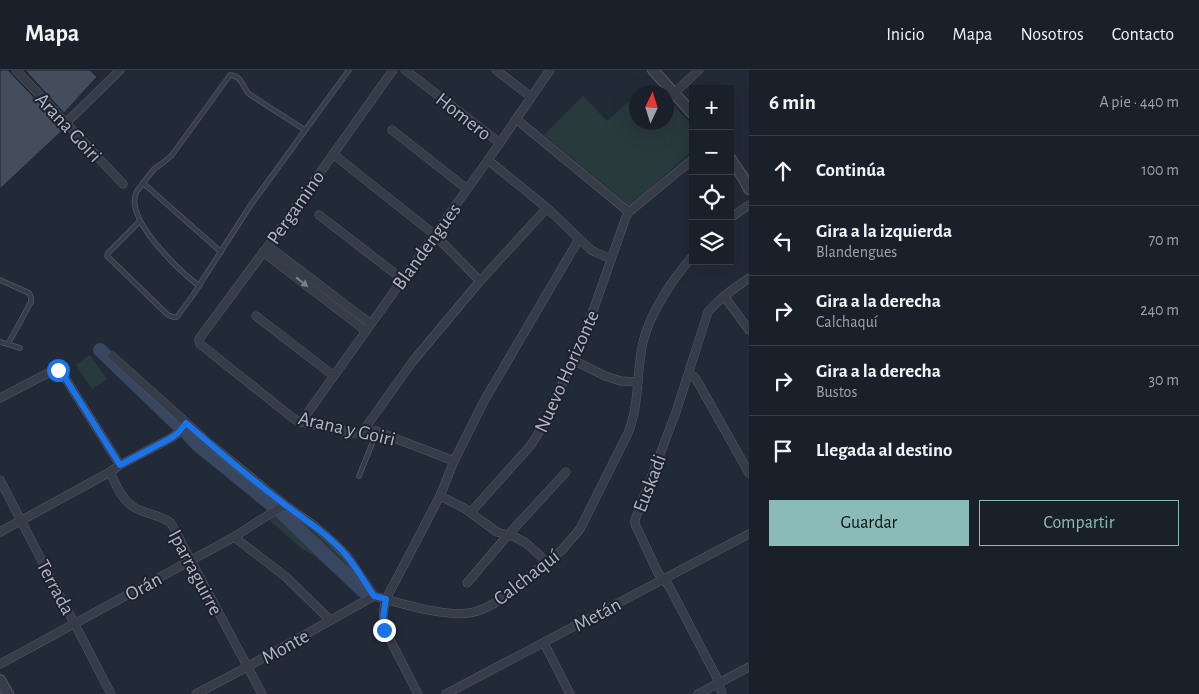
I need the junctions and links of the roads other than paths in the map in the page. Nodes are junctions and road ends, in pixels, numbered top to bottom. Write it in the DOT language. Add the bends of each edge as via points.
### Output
graph roads {
  1 [pos="16,70"];
  2 [pos="120,70"];
  3 [pos="349,70"];
  4 [pos="393,70"];
  5 [pos="405,70"];
  6 [pos="496,70"];
  7 [pos="550,70"];
  8 [pos="653,70"];
  9 [pos="699,70"];
  10 [pos="667,85"];
  11 [pos="674,93"];
  12 [pos="530,97"];
  13 [pos="689,110"];
  14 [pos="516,119"];
  15 [pos="66,123"];
  16 [pos="305,130"];
  17 [pos="392,130"];
  18 [pos="500,143"];
  19 [pos="333,154"];
  20 [pos="488,160"];
  21 [pos="689,162"];
  22 [pos="734,163"];
  23 [pos="747,181"];
  24 [pos="143,183"];
  25 [pos="123,184"];
  26 [pos="467,189"];
  27 [pos="749,205"];
  28 [pos="547,208"];
  29 [pos="629,212"];
  30 [pos="319,215"];
  31 [pos="734,215"];
  32 [pos="140,221"];
  33 [pos="435,235"];
  34 [pos="579,239"];
  35 [pos="266,249"];
  36 [pos="221,252"];
  37 [pos="611,258"];
  38 [pos="689,260"];
  39 [pos="749,278"];
  40 [pos="402,279"];
  41 [pos="0,280"];
  42 [pos="480,281"];
  43 [pos="199,286"];
  44 [pos="724,296"];
  45 [pos="256,316"];
  46 [pos="371,324"];
  47 [pos="749,330"];
  48 [pos="366,331"];
  49 [pos="0,342"];
  50 [pos="8,344"];
  51 [pos="200,344"];
  52 [pos="20,348"];
  53 [pos="112,356"];
  54 [pos="573,360"];
  55 [pos="689,375"];
  56 [pos="334,376"];
  57 [pos="638,382"];
  58 [pos="0,398"];
  59 [pos="300,422"];
  60 [pos="186,423"];
  61 [pos="366,431"];
  62 [pos="376,431"];
  63 [pos="454,461"];
  64 [pos="120,465"];
  65 [pos="110,472"];
  66 [pos="566,472"];
  67 [pos="749,472"];
  68 [pos="359,476"];
  69 [pos="0,480"];
  70 [pos="440,496"];
  71 [pos="285,505"];
  72 [pos="471,512"];
  73 [pos="22,520"];
  74 [pos="0,532"];
  75 [pos="508,534"];
  76 [pos="749,534"];
  77 [pos="234,537"];
  78 [pos="191,560"];
  79 [pos="547,562"];
  80 [pos="662,579"];
  81 [pos="467,583"];
  82 [pos="374,596"];
  83 [pos="386,599"];
  84 [pos="330,620"];
  85 [pos="75,623"];
  86 [pos="544,643"];
  87 [pos="0,664"];
  88 [pos="247,667"];
  89 [pos="749,667"];
  90 [pos="0,680"];
  91 [pos="718,683"];
  92 [pos="8,694"];
  93 [pos="111,694"];
  94 [pos="196,694"];
  95 [pos="262,694"];
  96 [pos="418,694"];
  97 [pos="446,694"];
  98 [pos="570,694"];
  99 [pos="698,694"];
  100 [pos="722,694"];
  1 -- 15 [label="street, Arana Goiri"];
  2 -- 15 [label="street"];
  3 -- 16 [label="lane"];
  4 -- 19 [label="street, Pergamino"];
  5 -- 18 [label="street, Homero"];
  6 -- 12 [label="street"];
  7 -- 12 [label="street, Blandengues"];
  8 -- 10 [label="street"];
  9 -- 11 [label="street"];
  11 -- 13 [label="street"];
  12 -- 14 [label="street, Blandengues"];
  14 -- 18 [label="street, Blandengues"];
  14 -- 29 [label="street"];
  15 -- 25 [label="street, Arana Goiri"];
  16 -- 24 [label="lane" via="249,94 240,78 230,75 172,155"];
  16 -- 36 [label="lane"];
  17 -- 26 [label="street"];
  18 -- 20 [label="street, Blandengues"];
  19 -- 33 [label="street"];
  19 -- 35 [label="street, Pergamino"];
  20 -- 26 [label="street, Blandengues"];
  20 -- 28 [label="street"];
  21 -- 29 [label="street"];
  22 -- 23 [label="street"];
  24 -- 32 [label="lane" via="134,195"];
  24 -- 36 [label="lane"];
  26 -- 33 [label="street, Blandengues"];
  27 -- 31 [label="street"];
  28 -- 34 [label="street"];
  28 -- 42 [label="street"];
  29 -- 37 [label="street, Nuevo Horizonte"];
  30 -- 40 [label="street"];
  32 -- 43 [label="lane" via="162,251"];
  32 -- 43 [label="lane" via="107,256 173,317 177,317"];
  33 -- 40 [label="street, Blandengues"];
  33 -- 42 [label="street"];
  34 -- 37 [label="street" via="595,252"];
  34 -- 63 [label="street" via="484,401"];
  35 -- 46 [label="street"];
  35 -- 48 [label="street, one-way"];
  35 -- 51 [label="street, Pergamino" via="200,339"];
  36 -- 43 [label="lane"];
  37 -- 54 [label="street, Nuevo Horizonte"];
  38 -- 57 [label="street, Calchaquí" via="658,304 643,342"];
  39 -- 44 [label="street, Euskadi"];
  40 -- 46 [label="street, Blandengues"];
  41 -- 50 [label="lane" via="29,293 31,297"];
  42 -- 61 [label="street" via="413,362"];
  44 -- 47 [label="street"];
  44 -- 55 [label="street, Euskadi" via="708,312"];
  45 -- 56 [label="street"];
  46 -- 48 [label="street, Blandengues"];
  48 -- 56 [label="street, Blandengues"];
  49 -- 50 [label="lane"];
  50 -- 52 [label="lane"];
  51 -- 59 [label="street, Arana y Goiri"];
  53 -- 60 [label="street"];
  54 -- 57 [label="street" via="605,376"];
  54 -- 72 [label="street, Nuevo Horizonte" via="538,436"];
  55 -- 67 [label="street" via="696,379"];
  55 -- 80 [label="street, Euskadi" via="635,520"];
  56 -- 59 [label="street, Blandengues"];
  57 -- 79 [label="street, Calchaquí" via="633,420 605,480 580,529"];
  58 -- 64 [label="street" via="58,370"];
  59 -- 61 [label="street, Arana y Goiri" via="354,433"];
  60 -- 64 [label="street" via="171,438"];
  60 -- 71 [label="street"];
  61 -- 62 [label="street, Arana y Goiri"];
  62 -- 63 [label="street, Arana y Goiri"];
  62 -- 68 [label="lane"];
  63 -- 70 [label="street"];
  64 -- 65 [label="street"];
  65 -- 73 [label="street"];
  65 -- 78 [label="street, Iparraguirre" via="129,504 171,523"];
  66 -- 75 [label="street"];
  69 -- 73 [label="street, Terrada"];
  70 -- 72 [label="street"];
  70 -- 83 [label="street"];
  71 -- 77 [label="street, Orán"];
  71 -- 82 [label="street" via="347,556"];
  72 -- 75 [label="street" via="497,532"];
  73 -- 74 [label="street"];
  73 -- 85 [label="street, Terrada"];
  75 -- 79 [label="street" via="526,543"];
  75 -- 81 [label="street"];
  76 -- 80 [label="street, Metán"];
  77 -- 78 [label="street, Orán"];
  77 -- 84 [label="street" via="286,577"];
  78 -- 85 [label="street, Orán"];
  78 -- 88 [label="street, Iparraguirre"];
  79 -- 83 [label="street, Calchaquí" via="501,599 477,612 442,612"];
  80 -- 86 [label="street, Metán"];
  80 -- 91 [label="street, Euskadi" via="669,586"];
  82 -- 83 [label="street, Calchaquí"];
  82 -- 84 [label="street, Monte"];
  83 -- 96 [label="street" via="382,622 384,630"];
  84 -- 88 [label="street, Monte"];
  85 -- 87 [label="street, Orán"];
  85 -- 93 [label="street, Terrada"];
  86 -- 97 [label="street, Metán"];
  86 -- 98 [label="street"];
  88 -- 94 [label="street, Monte"];
  88 -- 95 [label="street, Iparraguirre"];
  89 -- 91 [label="street"];
  90 -- 92 [label="street"];
  91 -- 99 [label="street"];
  91 -- 100 [label="street, Euskadi"];
}
